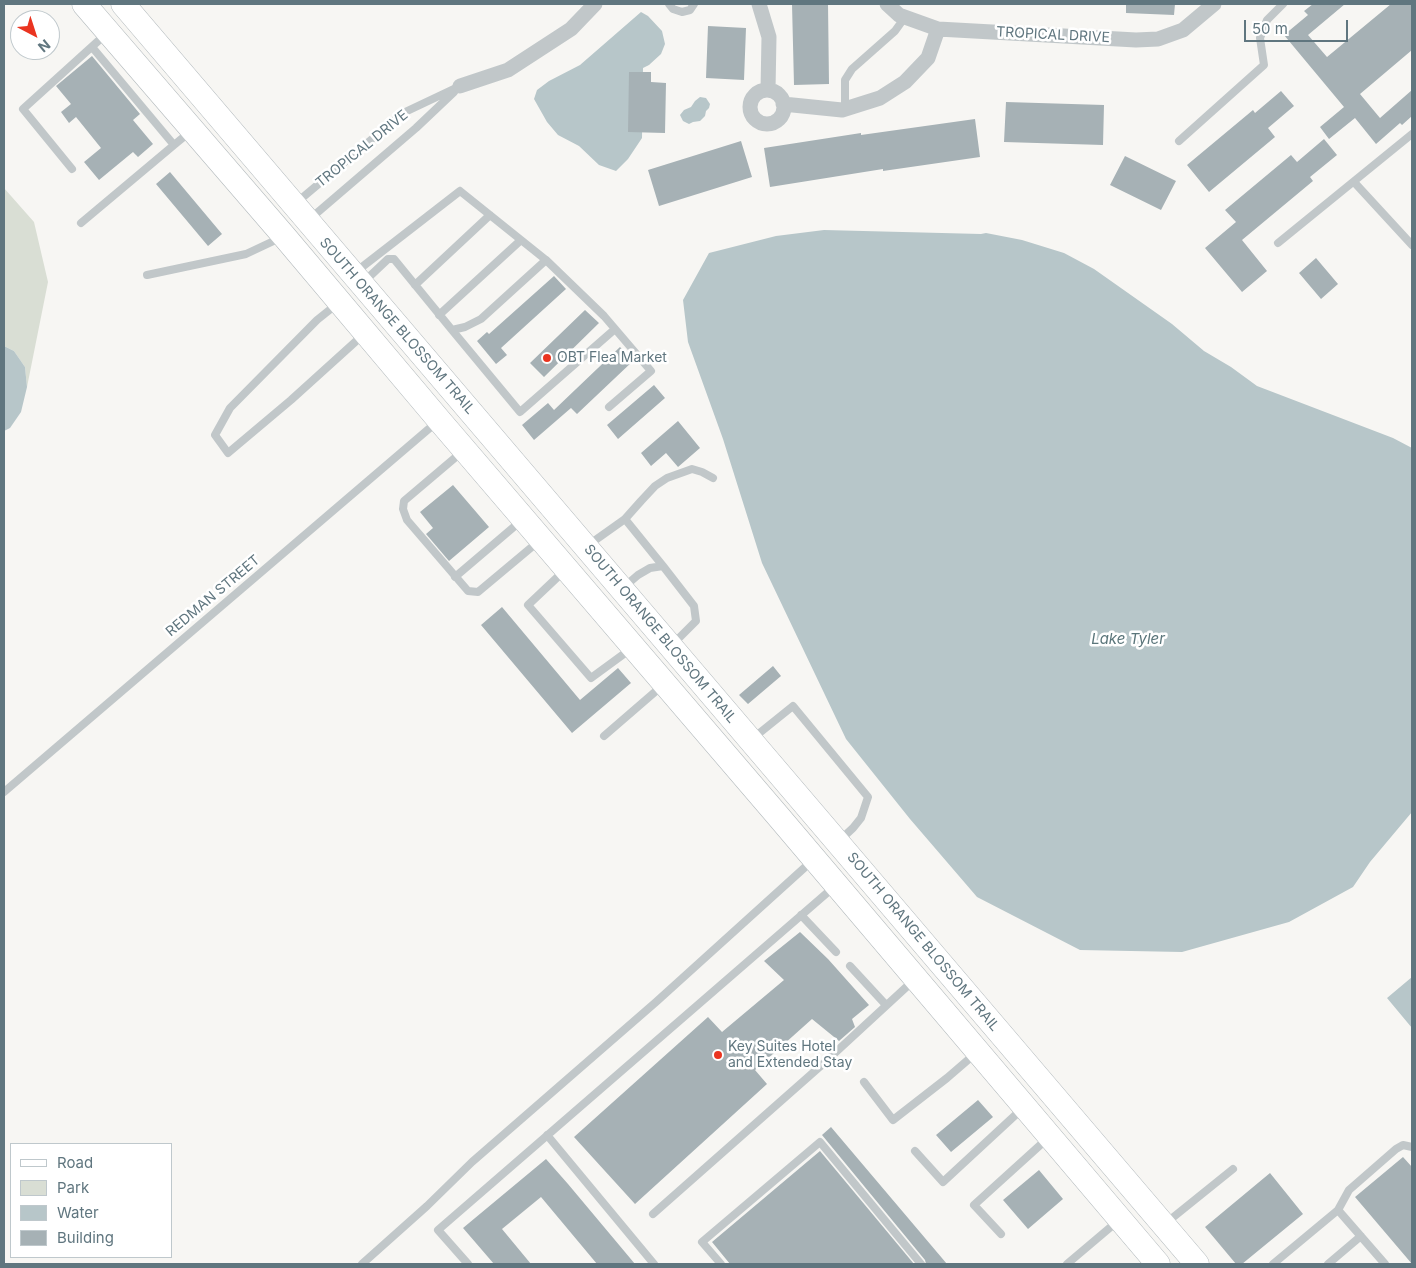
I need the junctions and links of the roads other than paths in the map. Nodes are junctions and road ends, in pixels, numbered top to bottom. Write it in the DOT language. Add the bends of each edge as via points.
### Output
graph roads {
  1 [pos="84,4"];
  2 [pos="123,4"];
  3 [pos="595,4"];
  4 [pos="670,4"];
  5 [pos="694,4"];
  6 [pos="759,4"];
  7 [pos="887,4"];
  8 [pos="1214,4"];
  9 [pos="1283,4"];
  10 [pos="906,17"];
  11 [pos="938,29"];
  12 [pos="100,40"];
  13 [pos="460,86"];
  14 [pos="768,90"];
  15 [pos="783,104"];
  16 [pos="845,109"];
  17 [pos="193,130"];
  18 [pos="1412,134"];
  19 [pos="1179,141"];
  20 [pos="174,145"];
  21 [pos="72,169"];
  22 [pos="1354,182"];
  23 [pos="251,198"];
  24 [pos="300,213"];
  25 [pos="490,215"];
  26 [pos="81,223"];
  27 [pos="284,236"];
  28 [pos="521,240"];
  29 [pos="1278,243"];
  30 [pos="1412,245"];
  31 [pos="546,260"];
  32 [pos="147,275"];
  33 [pos="356,279"];
  34 [pos="415,285"];
  35 [pos="340,302"];
  36 [pos="439,315"];
  37 [pos="452,330"];
  38 [pos="615,330"];
  39 [pos="366,333"];
  40 [pos="609,407"];
  41 [pos="439,420"];
  42 [pos="496,441"];
  43 [pos="464,449"];
  44 [pos="713,478"];
  45 [pos="524,519"];
  46 [pos="625,519"];
  47 [pos="541,539"];
  48 [pos="586,547"];
  49 [pos="662,566"];
  50 [pos="567,569"];
  51 [pos="455,577"];
  52 [pos="622,589"];
  53 [pos="633,647"];
  54 [pos="671,647"];
  55 [pos="665,684"];
  56 [pos="604,736"];
  57 [pos="751,740"];
  58 [pos="4,792"];
  59 [pos="778,816"];
  60 [pos="838,842"];
  61 [pos="814,859"];
  62 [pos="837,885"];
  63 [pos="895,910"];
  64 [pos="801,915"];
  65 [pos="836,952"];
  66 [pos="850,966"];
  67 [pos="916,978"];
  68 [pos="886,1005"];
  69 [pos="978,1052"];
  70 [pos="864,1082"];
  71 [pos="1025,1106"];
  72 [pos="547,1135"];
  73 [pos="1050,1136"];
  74 [pos="1412,1147"];
  75 [pos="915,1151"];
  76 [pos="1232,1169"];
  77 [pos="1338,1210"];
  78 [pos="653,1214"];
  79 [pos="1120,1219"];
  80 [pos="1164,1224"];
  81 [pos="1002,1234"];
  82 [pos="1361,1236"];
  83 [pos="362,1264"];
  84 [pos="468,1264"];
  85 [pos="654,1264"];
  86 [pos="721,1264"];
  87 [pos="921,1264"];
  88 [pos="1067,1264"];
  89 [pos="1158,1264"];
  90 [pos="1197,1264"];
  91 [pos="1273,1264"];
  92 [pos="1328,1264"];
  93 [pos="1383,1264"];
  1 -- 12 [label="main road, SOUTH ORANGE BLOSSOM TRAIL"];
  2 -- 24 [label="main road, SOUTH ORANGE BLOSSOM TRAIL"];
  3 -- 13 [label="street, TROPICAL DRIVE" via="571,29 508,70"];
  4 -- 5 [label="lane" via="673,10 682,12 690,10"];
  6 -- 14 [label="street" via="769,37"];
  7 -- 10 [label="street, TROPICAL DRIVE"];
  8 -- 11 [label="street, TROPICAL DRIVE" via="1183,30 1158,39"];
  9 -- 19 [label="lane" via="1267,20 1260,38 1264,65"];
  10 -- 11 [label="street, TROPICAL DRIVE"];
  10 -- 16 [label="lane" via="895,32 852,69 845,80"];
  11 -- 16 [label="street" via="928,58 905,82 880,98"];
  12 -- 17 [label="main road, SOUTH ORANGE BLOSSOM TRAIL"];
  12 -- 20 [label="lane"];
  12 -- 21 [label="lane" via="23,109"];
  13 -- 24 [label="lane, TROPICAL DRIVE" via="416,128"];
  13 -- 24 [label="lane, TROPICAL DRIVE" via="403,113"];
  14 -- 15 [label="street" via="777,94"];
  14 -- 15 [label="street" via="757,93 750,104 755,120 764,124 776,122 783,113"];
  15 -- 16 [label="street"];
  17 -- 20 [label="lane"];
  17 -- 23 [label="main road, SOUTH ORANGE BLOSSOM TRAIL"];
  18 -- 22 [label="lane"];
  20 -- 26 [label="lane"];
  22 -- 29 [label="lane"];
  22 -- 30 [label="lane"];
  23 -- 24 [label="main road" via="276,218 292,222"];
  23 -- 27 [label="main road, SOUTH ORANGE BLOSSOM TRAIL"];
  24 -- 33 [label="main road, SOUTH ORANGE BLOSSOM TRAIL"];
  25 -- 28 [label="lane"];
  25 -- 33 [label="lane" via="460,191 362,267"];
  25 -- 34 [label="lane"];
  27 -- 32 [label="lane" via="246,254"];
  27 -- 35 [label="main road, SOUTH ORANGE BLOSSOM TRAIL"];
  28 -- 31 [label="lane"];
  28 -- 36 [label="lane"];
  31 -- 37 [label="lane" via="481,318"];
  31 -- 38 [label="lane"];
  33 -- 34 [label="lane" via="370,276 388,259 394,259"];
  33 -- 42 [label="main road, SOUTH ORANGE BLOSSOM TRAIL"];
  34 -- 36 [label="lane"];
  35 -- 39 [label="main road, SOUTH ORANGE BLOSSOM TRAIL"];
  35 -- 39 [label="lane" via="317,320 230,408 215,435 228,453"];
  36 -- 37 [label="lane"];
  37 -- 38 [label="lane" via="520,412"];
  38 -- 40 [label="lane" via="651,370"];
  39 -- 41 [label="main road, SOUTH ORANGE BLOSSOM TRAIL"];
  41 -- 42 [label="main road" via="456,420 470,425"];
  41 -- 43 [label="main road, SOUTH ORANGE BLOSSOM TRAIL"];
  41 -- 58 [label="lane, REDMAN STREET"];
  42 -- 48 [label="main road, SOUTH ORANGE BLOSSOM TRAIL"];
  43 -- 45 [label="main road, SOUTH ORANGE BLOSSOM TRAIL"];
  43 -- 51 [label="lane" via="404,501 403,509 407,520"];
  44 -- 46 [label="lane" via="692,470 667,478 655,486"];
  45 -- 47 [label="main road, SOUTH ORANGE BLOSSOM TRAIL"];
  45 -- 51 [label="lane"];
  46 -- 48 [label="lane"];
  46 -- 49 [label="lane"];
  47 -- 50 [label="main road, SOUTH ORANGE BLOSSOM TRAIL"];
  47 -- 51 [label="lane" via="478,592 468,591"];
  48 -- 52 [label="main road, SOUTH ORANGE BLOSSOM TRAIL"];
  49 -- 52 [label="lane" via="650,568"];
  49 -- 54 [label="lane" via="694,606 696,621"];
  50 -- 53 [label="main road, SOUTH ORANGE BLOSSOM TRAIL"];
  50 -- 53 [label="lane" via="528,605 591,678"];
  52 -- 54 [label="main road, SOUTH ORANGE BLOSSOM TRAIL"];
  53 -- 55 [label="main road, SOUTH ORANGE BLOSSOM TRAIL"];
  54 -- 57 [label="main road, SOUTH ORANGE BLOSSOM TRAIL"];
  55 -- 56 [label="lane"];
  55 -- 59 [label="main road, SOUTH ORANGE BLOSSOM TRAIL"];
  57 -- 60 [label="main road, SOUTH ORANGE BLOSSOM TRAIL"];
  57 -- 60 [label="lane" via="793,706 868,796 861,818"];
  59 -- 60 [label="main road" via="808,838 824,845"];
  59 -- 61 [label="main road, SOUTH ORANGE BLOSSOM TRAIL"];
  60 -- 63 [label="main road, SOUTH ORANGE BLOSSOM TRAIL"];
  61 -- 62 [label="main road, SOUTH ORANGE BLOSSOM TRAIL"];
  61 -- 83 [label="lane" via="472,1162"];
  62 -- 63 [label="main road" via="853,885 867,890"];
  62 -- 64 [label="lane"];
  62 -- 67 [label="main road, SOUTH ORANGE BLOSSOM TRAIL"];
  63 -- 80 [label="main road, SOUTH ORANGE BLOSSOM TRAIL"];
  64 -- 65 [label="lane"];
  64 -- 72 [label="lane"];
  66 -- 68 [label="lane"];
  67 -- 68 [label="lane"];
  67 -- 69 [label="main road, SOUTH ORANGE BLOSSOM TRAIL"];
  68 -- 78 [label="lane"];
  69 -- 70 [label="lane" via="893,1120"];
  69 -- 71 [label="main road, SOUTH ORANGE BLOSSOM TRAIL"];
  71 -- 73 [label="main road, SOUTH ORANGE BLOSSOM TRAIL"];
  71 -- 75 [label="lane" via="943,1182"];
  72 -- 84 [label="lane" via="438,1230"];
  72 -- 85 [label="lane"];
  73 -- 79 [label="main road, SOUTH ORANGE BLOSSOM TRAIL"];
  73 -- 81 [label="lane" via="974,1205"];
  74 -- 77 [label="lane" via="1404,1145 1396,1149 1349,1190"];
  76 -- 80 [label="lane"];
  77 -- 82 [label="lane"];
  77 -- 91 [label="lane"];
  79 -- 88 [label="lane"];
  79 -- 89 [label="main road, SOUTH ORANGE BLOSSOM TRAIL"];
  80 -- 90 [label="main road, SOUTH ORANGE BLOSSOM TRAIL"];
  82 -- 92 [label="lane"];
  82 -- 93 [label="lane"];
  86 -- 87 [label="lane" via="702,1242 820,1142"];
}
